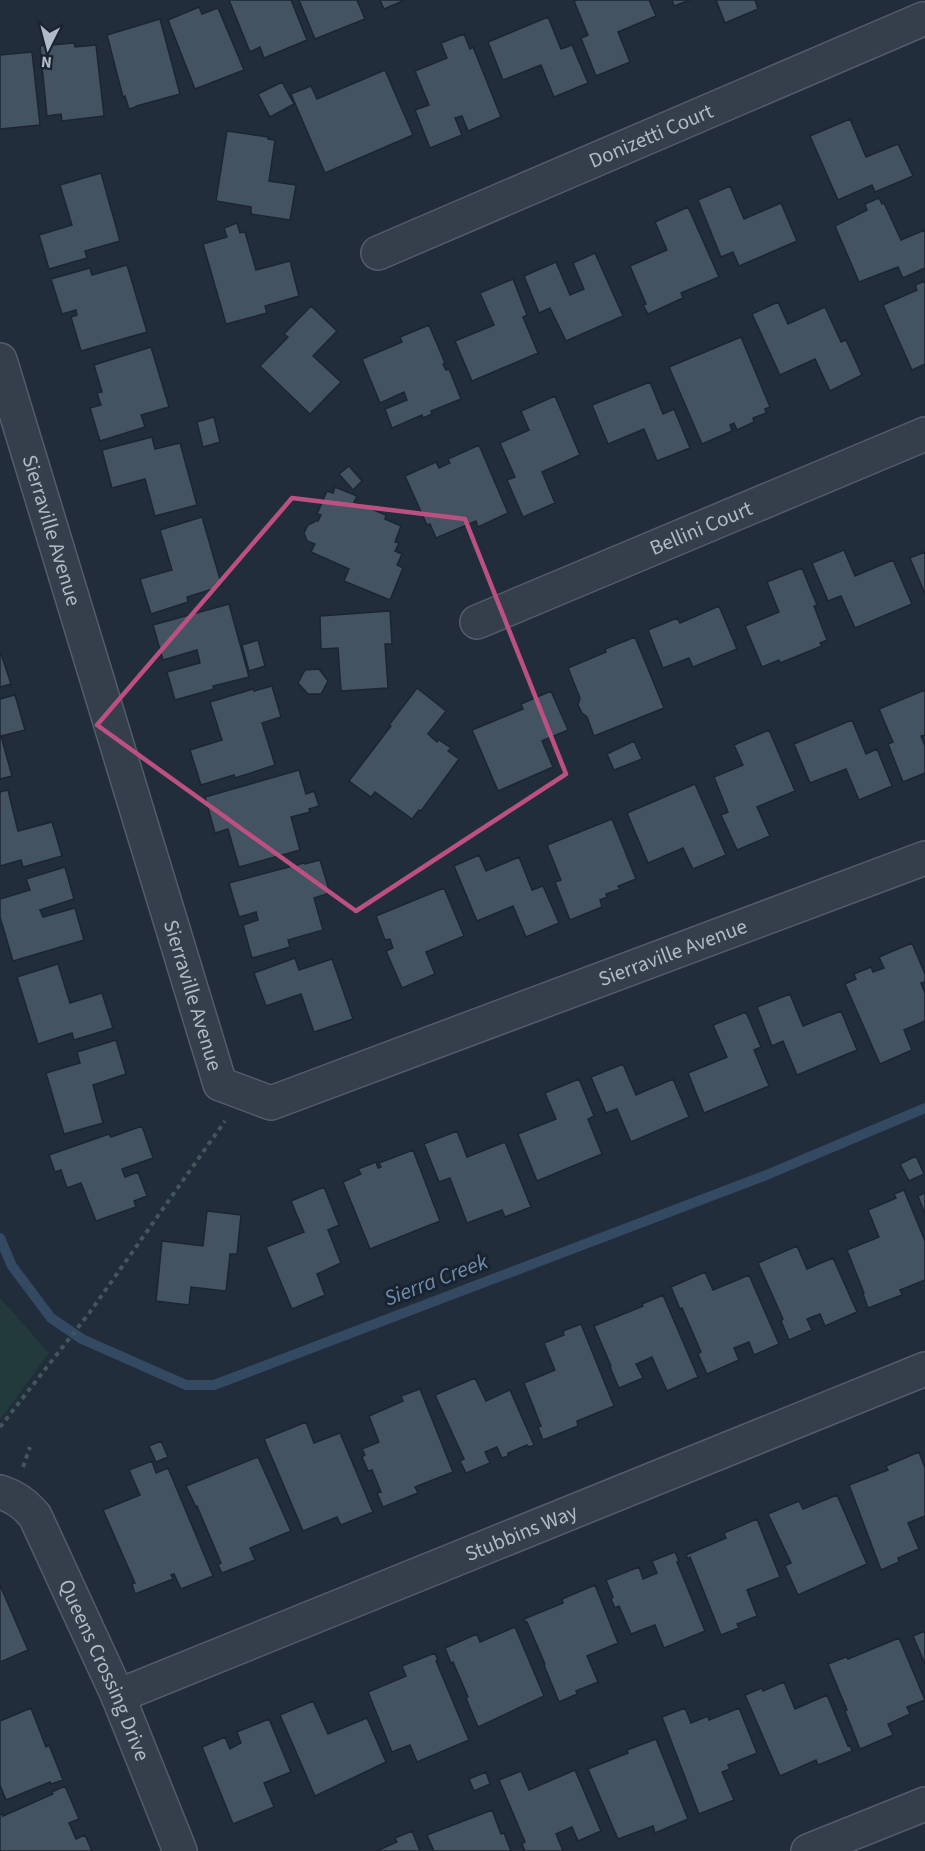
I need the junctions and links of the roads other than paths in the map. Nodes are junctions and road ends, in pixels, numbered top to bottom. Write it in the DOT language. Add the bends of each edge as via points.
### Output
graph roads {
  1 [pos="921,14"];
  2 [pos="378,252"];
  3 [pos="0,360"];
  4 [pos="925,434"];
  5 [pos="477,622"];
  6 [pos="925,858"];
  7 [pos="925,1369"];
  8 [pos="7,1495"];
  9 [pos="118,1696"];
  10 [pos="925,1804"];
  11 [pos="180,1851"];
  12 [pos="808,1851"];
  1 -- 2 [label="street, Donizetti Court"];
  3 -- 6 [label="street, Sierraville Avenue" via="220,1084 271,1104"];
  4 -- 5 [label="street, Bellini Court"];
  7 -- 9 [label="street, Stubbins Way"];
  8 -- 9 [label="street, Queens Crossing Drive" via="26,1505 34,1516"];
  9 -- 11 [label="street, Queens Crossing Drive"];
  10 -- 12 [label="street"];
}
